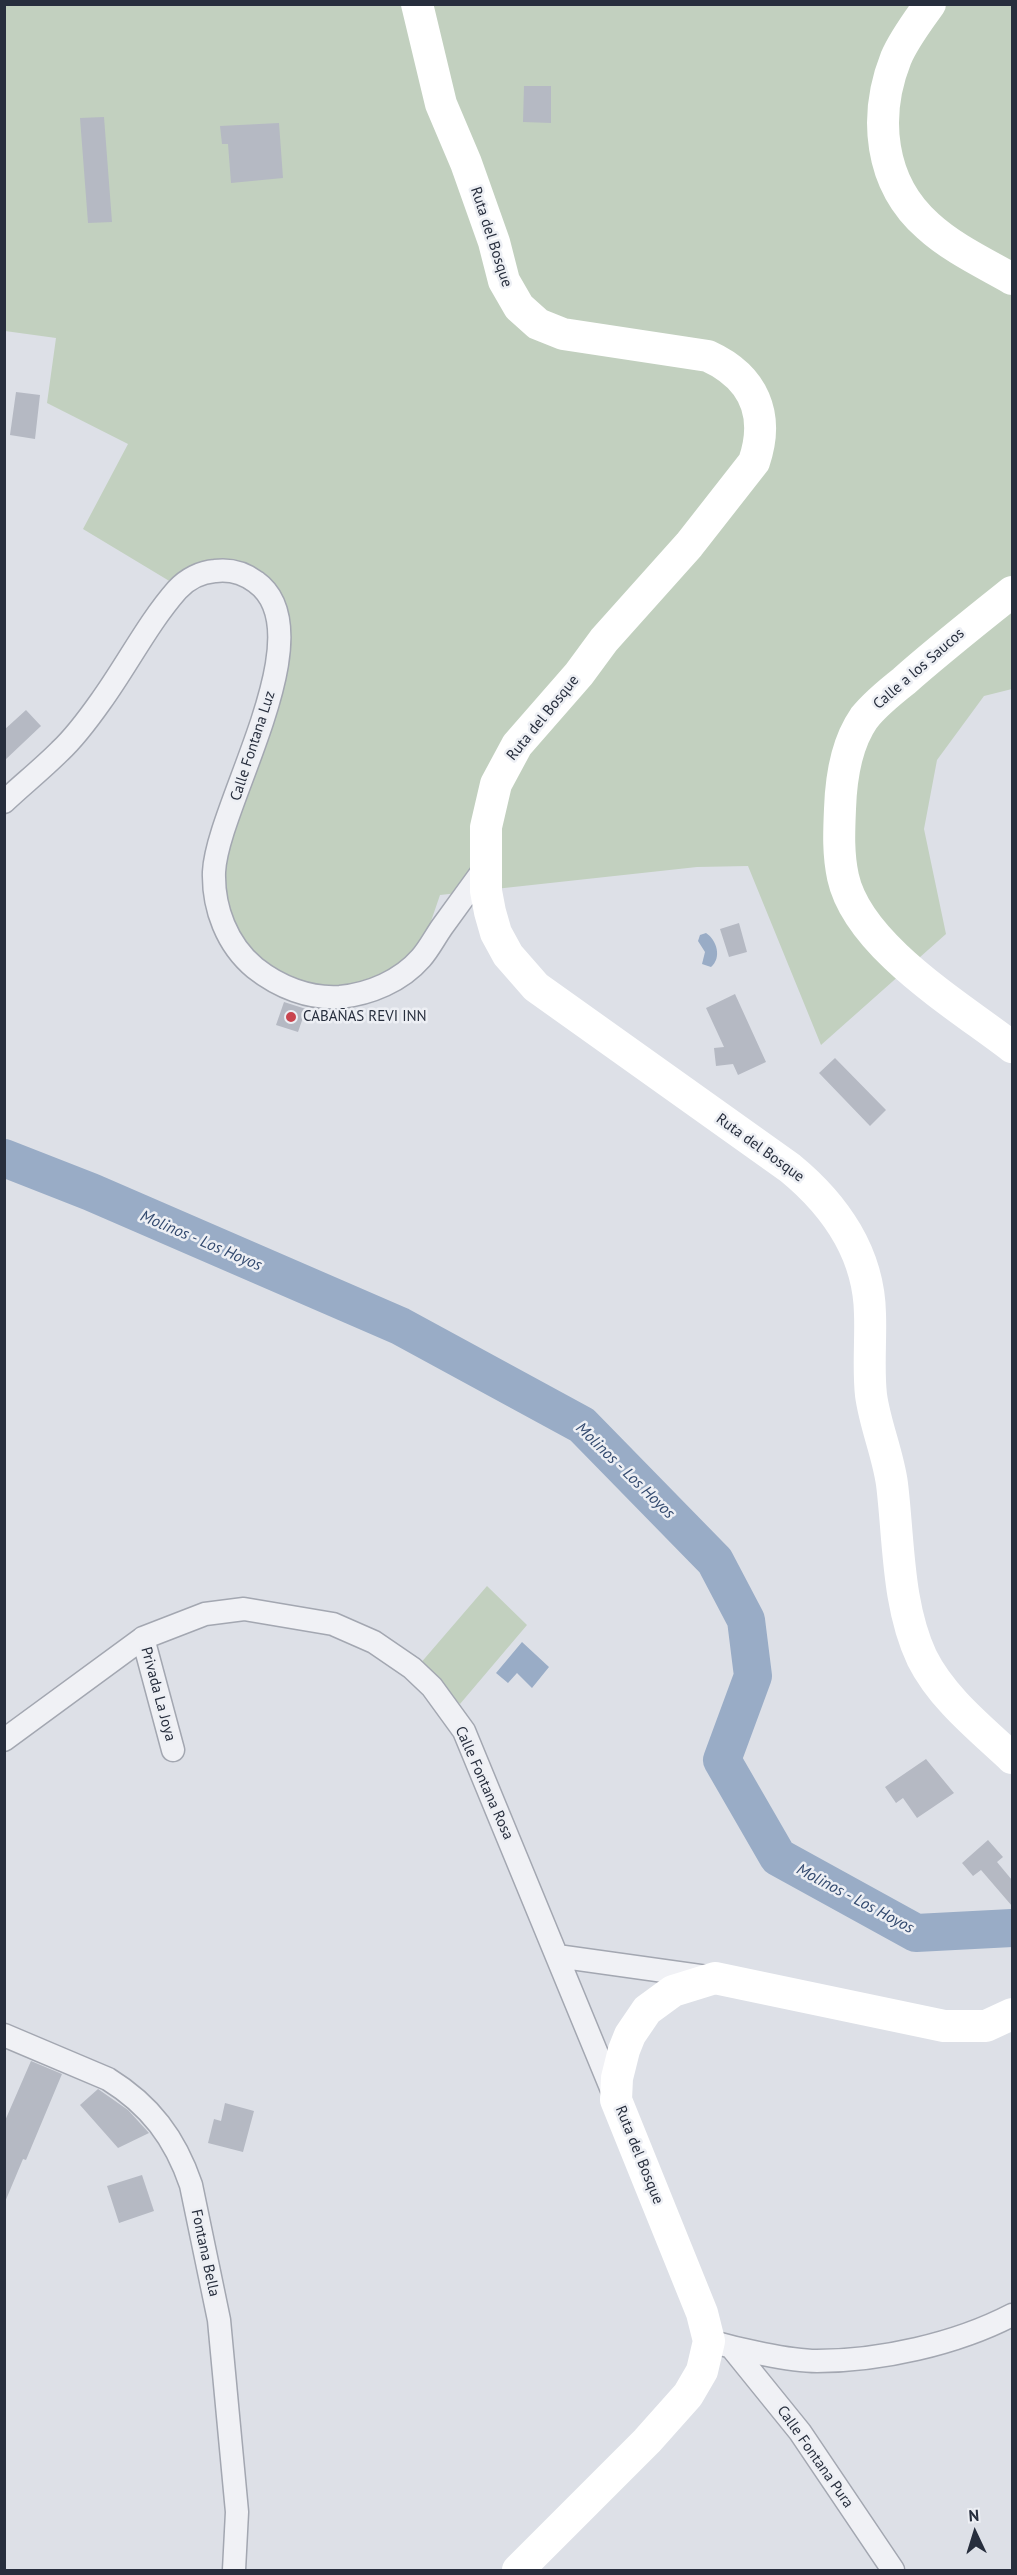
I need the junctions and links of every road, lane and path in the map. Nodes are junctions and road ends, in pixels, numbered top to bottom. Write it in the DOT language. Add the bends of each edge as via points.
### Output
graph roads {
  1 [pos="417,4"];
  2 [pos="930,4"];
  3 [pos="1012,279"];
  4 [pos="1012,592"];
  5 [pos="4,802"];
  6 [pos="487,866"];
  7 [pos="1012,1047"];
  8 [pos="142,1638"];
  9 [pos="4,1740"];
  10 [pos="173,1750"];
  11 [pos="1012,1758"];
  12 [pos="557,1956"];
  13 [pos="715,1978"];
  14 [pos="1012,2014"];
  15 [pos="4,2035"];
  16 [pos="616,2100"];
  17 [pos="1012,2315"];
  18 [pos="720,2344"];
  19 [pos="234,2571"];
  20 [pos="518,2571"];
  21 [pos="892,2571"];
  1 -- 6 [label="street, Ruta del Bosque" via="441,104 466,163 504,281 519,307 538,324 563,334 694,352 715,359 742,380 757,404 760,419 754,462 516,745 490,805"];
  2 -- 3 [label="street" via="896,58 884,114 884,154 900,193 926,225"];
  4 -- 7 [label="street, Calle a los Saucos" via="934,653 864,718 846,760 838,839 843,879 878,940"];
  5 -- 6 [label="street, Calle Fontana Luz" via="62,750 179,588 200,574 224,570 248,577 267,592 280,627 273,688 222,835 214,870 217,905 240,953 267,977 301,993 339,997 376,989 409,970 422,957"];
  6 -- 11 [label="street, Ruta del Bosque" via="486,891 496,933 520,971 552,1000 790,1168 824,1199 850,1238 868,1284 872,1397 891,1481 909,1624 923,1659 941,1688"];
  8 -- 9 [label="street, Calle Fontana Rosa"];
  8 -- 10 [label="street, Privada La Joya"];
  8 -- 12 [label="street, Calle Fontana Rosa" via="204,1614 244,1609 333,1624 374,1642 403,1661 432,1687 464,1731"];
  12 -- 13 [label="street"];
  12 -- 16 [label="street, Calle Fontana Rosa"];
  13 -- 14 [label="street, Ruta del Bosque" via="944,2026 986,2026"];
  13 -- 16 [label="street, Ruta del Bosque" via="673,1991 642,2016 620,2063"];
  15 -- 19 [label="street, Fontana Bella" via="123,2088 162,2125 184,2164 219,2320 237,2512"];
  16 -- 18 [label="street, Ruta del Bosque" via="695,2296"];
  17 -- 18 [label="street" via="932,2345 867,2359 815,2361"];
  18 -- 20 [label="street" via="688,2395"];
  18 -- 21 [label="street, Calle Fontana Pura" via="800,2432"];
}
